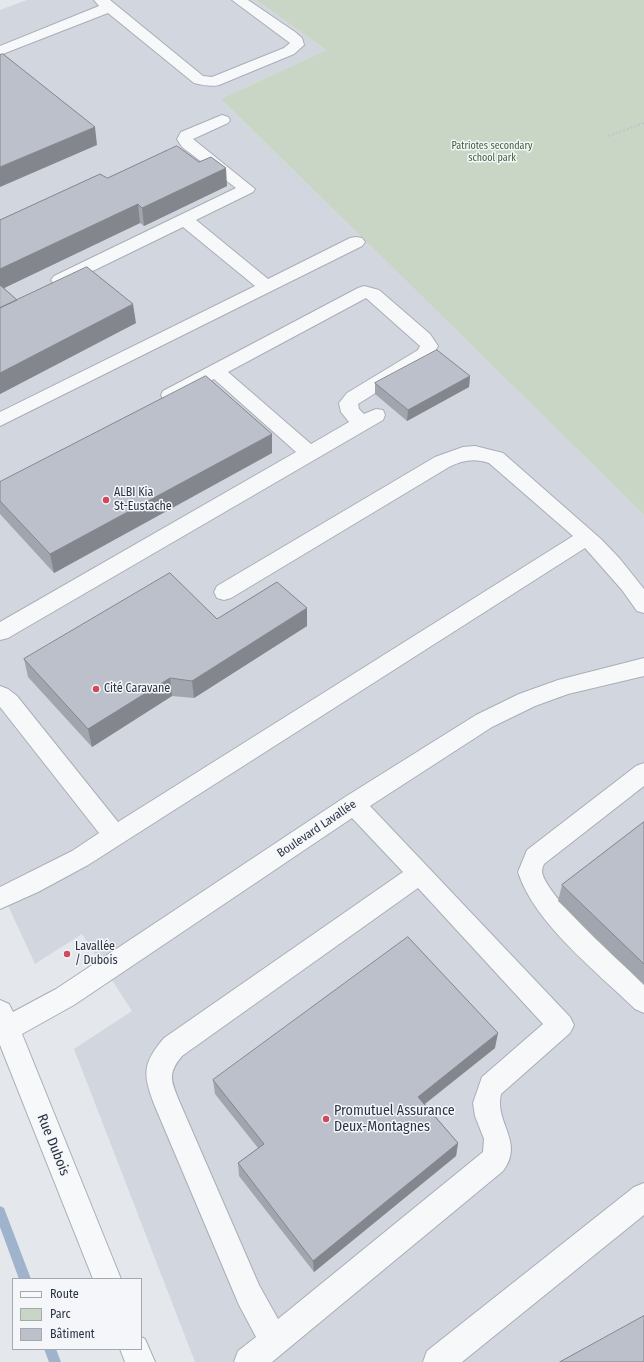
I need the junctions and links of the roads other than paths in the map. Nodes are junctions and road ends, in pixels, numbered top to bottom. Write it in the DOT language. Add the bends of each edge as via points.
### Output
graph roads {
  1 [pos="239,0"];
  2 [pos="105,3"];
  3 [pos="0,50"];
  4 [pos="222,120"];
  5 [pos="185,220"];
  6 [pos="356,242"];
  7 [pos="267,287"];
  8 [pos="43,289"];
  9 [pos="216,371"];
  10 [pos="153,404"];
  11 [pos="0,420"];
  12 [pos="309,453"];
  13 [pos="586,538"];
  14 [pos="224,592"];
  15 [pos="644,605"];
  16 [pos="0,632"];
  17 [pos="644,667"];
  18 [pos="0,695"];
  19 [pos="644,773"];
  20 [pos="353,804"];
  21 [pos="115,836"];
  22 [pos="420,873"];
  23 [pos="0,898"];
  24 [pos="644,1001"];
  25 [pos="4,1020"];
  26 [pos="644,1197"];
  27 [pos="107,1278"];
  28 [pos="274,1341"];
  29 [pos="135,1350"];
  30 [pos="140,1362"];
  31 [pos="249,1362"];
  32 [pos="438,1362"];
  1 -- 2 [label="street" via="290,35 297,41 297,45 289,51 214,82 199,80"];
  2 -- 3 [label="street"];
  4 -- 5 [label="street" via="187,135 181,147 247,189"];
  5 -- 7 [label="street"];
  5 -- 8 [label="street"];
  6 -- 7 [label="street"];
  7 -- 11 [label="street"];
  9 -- 10 [label="street"];
  9 -- 12 [label="street"];
  9 -- 12 [label="street" via="364,292 372,294 424,338 429,346 426,354 354,396 348,403 350,412 369,419"];
  12 -- 16 [label="street"];
  13 -- 14 [label="street" via="496,458 470,452 436,465"];
  13 -- 15 [label="street" via="634,589"];
  13 -- 21 [label="street"];
  17 -- 20 [label="street, Boulevard Lavallée" via="582,681 513,706 435,750"];
  18 -- 21 [label="street" via="10,702"];
  19 -- 24 [label="street" via="546,848 536,857 530,871 535,887 553,911"];
  20 -- 22 [label="street"];
  20 -- 25 [label="street, Boulevard Lavallée" via="65,997"];
  21 -- 23 [label="street" via="80,858"];
  22 -- 28 [label="street" via="174,1047 163,1058 158,1070 158,1080 174,1119 249,1294"];
  22 -- 28 [label="street" via="562,1025 492,1086 487,1096 486,1110 498,1138 496,1158"];
  25 -- 27 [label="street, Rue Dubois"];
  26 -- 32 [label="street"];
  28 -- 31 [label="street"];
  29 -- 30 [label="street"];
}
